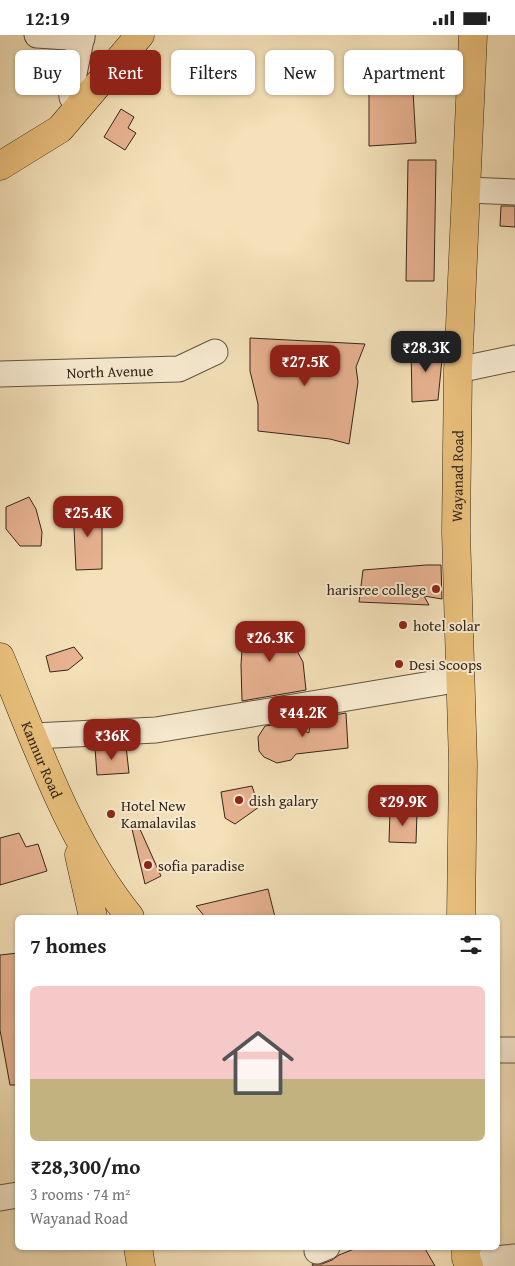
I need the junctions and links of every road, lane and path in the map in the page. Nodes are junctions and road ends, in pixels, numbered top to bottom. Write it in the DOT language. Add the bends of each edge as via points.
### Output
graph roads {
  1 [pos="37,35"];
  2 [pos="140,35"];
  3 [pos="473,35"];
  4 [pos="82,36"];
  5 [pos="81,103"];
  6 [pos="0,166"];
  7 [pos="467,190"];
  8 [pos="515,192"];
  9 [pos="215,352"];
  10 [pos="515,358"];
  11 [pos="458,370"];
  12 [pos="0,374"];
  13 [pos="0,657"];
  14 [pos="461,679"];
  15 [pos="34,736"];
  16 [pos="75,834"];
  17 [pos="93,915"];
  18 [pos="128,915"];
  19 [pos="461,915"];
  20 [pos="500,1050"];
  21 [pos="515,1050"];
  22 [pos="15,1196"];
  23 [pos="0,1198"];
  24 [pos="138,1250"];
  25 [pos="467,1257"];
  26 [pos="515,1257"];
  27 [pos="140,1266"];
  1 -- 4 [label="street"];
  2 -- 5 [label="main road"];
  3 -- 7 [label="main road, Wayanad Road"];
  4 -- 5 [label="street" via="71,88 72,97"];
  5 -- 6 [label="main road" via="60,129"];
  7 -- 8 [label="street"];
  7 -- 11 [label="main road, Wayanad Road"];
  9 -- 12 [label="street, North Avenue" via="179,369"];
  10 -- 11 [label="street"];
  11 -- 14 [label="main road, Wayanad Road" via="456,531"];
  13 -- 15 [label="main road, Kannur Road"];
  14 -- 15 [label="street" via="156,730"];
  14 -- 19 [label="main road, Wayanad Road"];
  15 -- 16 [label="main road, Kannur Road"];
  16 -- 17 [label="main road"];
  16 -- 18 [label="main road" via="114,898"];
  20 -- 21 [label="street"];
  22 -- 23 [label="street"];
  24 -- 27 [label="main road"];
  25 -- 26 [label="street"];
}
